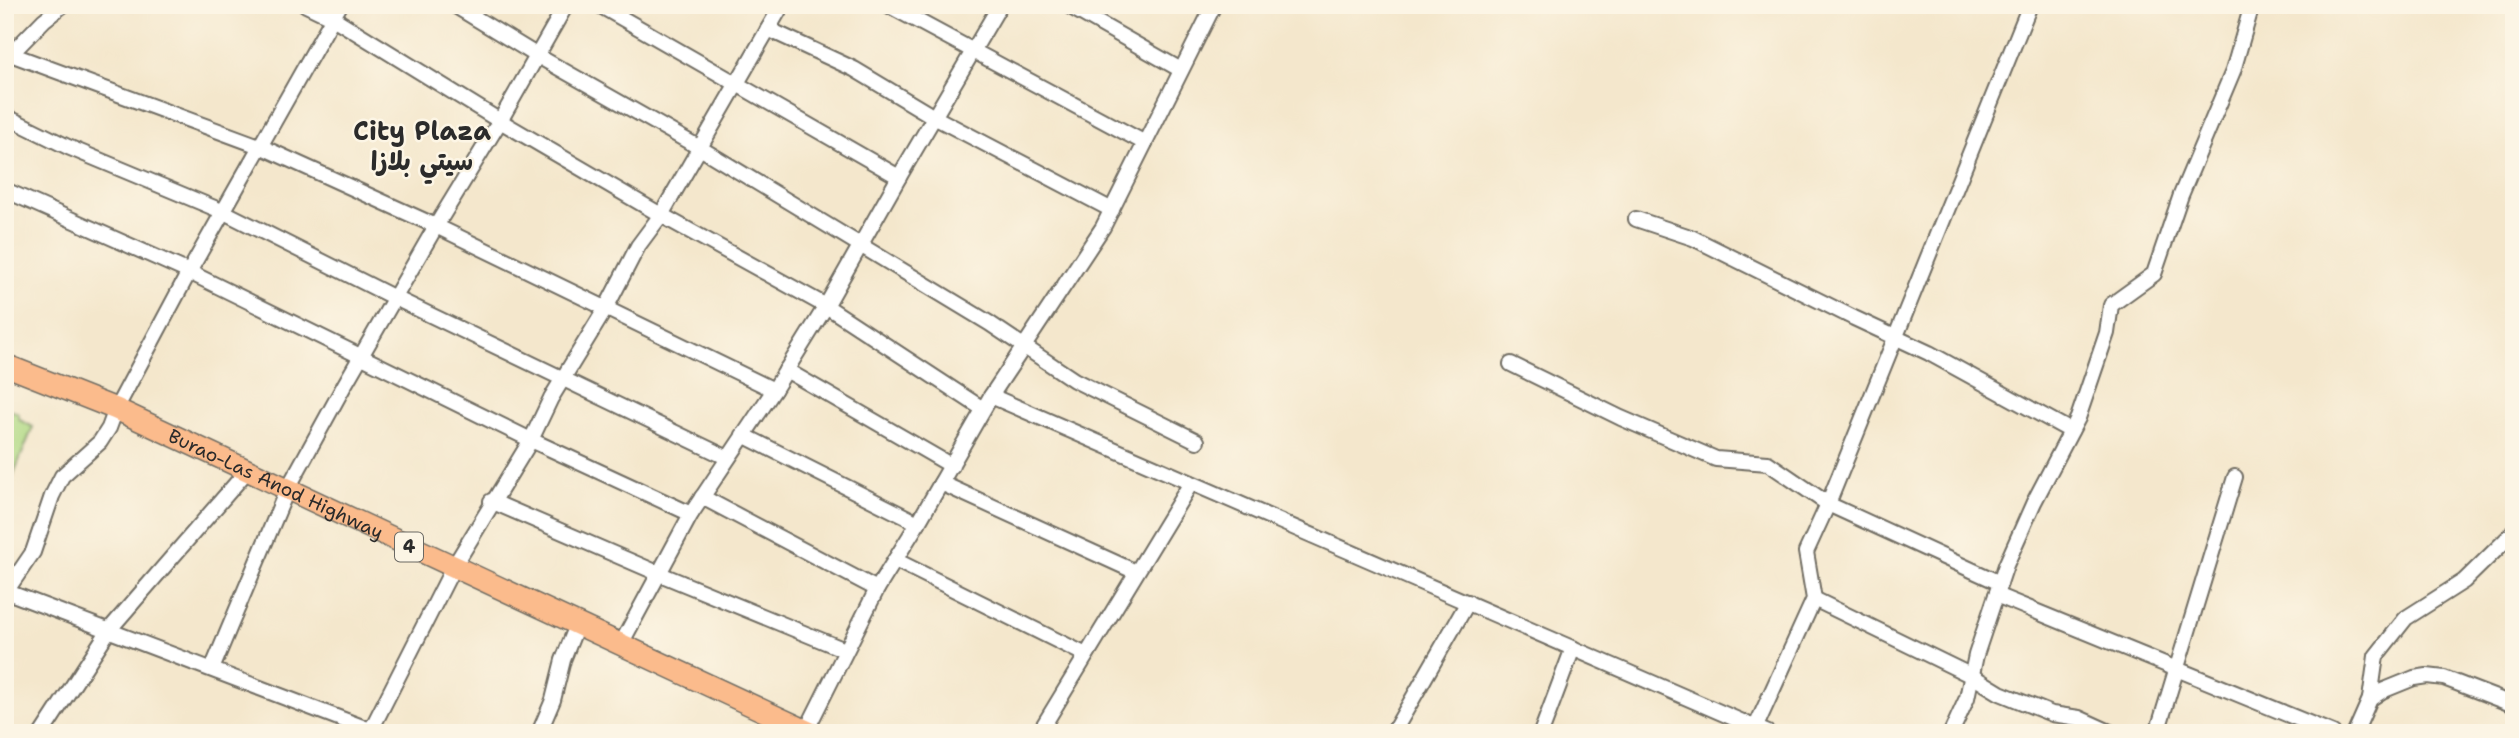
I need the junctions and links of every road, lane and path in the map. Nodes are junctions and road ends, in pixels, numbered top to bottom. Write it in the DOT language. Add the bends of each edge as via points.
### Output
graph roads {
  1 [pos="63,5"];
  2 [pos="306,5"];
  3 [pos="454,5"];
  4 [pos="566,5"];
  5 [pos="599,5"];
  6 [pos="782,5"];
  7 [pos="888,5"];
  8 [pos="1000,5"];
  9 [pos="1067,5"];
  10 [pos="1214,5"];
  11 [pos="2031,5"];
  12 [pos="2252,5"];
  13 [pos="336,12"];
  14 [pos="768,29"];
  15 [pos="973,51"];
  16 [pos="7,55"];
  17 [pos="536,55"];
  18 [pos="1181,70"];
  19 [pos="737,84"];
  20 [pos="5,116"];
  21 [pos="934,117"];
  22 [pos="500,121"];
  23 [pos="1145,143"];
  24 [pos="262,147"];
  25 [pos="701,148"];
  26 [pos="899,177"];
  27 [pos="5,190"];
  28 [pos="1112,210"];
  29 [pos="224,212"];
  30 [pos="661,215"];
  31 [pos="1636,219"];
  32 [pos="436,226"];
  33 [pos="860,245"];
  34 [pos="189,272"];
  35 [pos="395,298"];
  36 [pos="826,306"];
  37 [pos="606,308"];
  38 [pos="1895,337"];
  39 [pos="1024,346"];
  40 [pos="362,357"];
  41 [pos="1511,364"];
  42 [pos="5,365"];
  43 [pos="786,370"];
  44 [pos="563,379"];
  45 [pos="774,390"];
  46 [pos="991,396"];
  47 [pos="116,409"];
  48 [pos="984,410"];
  49 [pos="2071,430"];
  50 [pos="743,435"];
  51 [pos="531,440"];
  52 [pos="1196,441"];
  53 [pos="728,458"];
  54 [pos="952,466"];
  55 [pos="247,471"];
  56 [pos="2235,477"];
  57 [pos="941,483"];
  58 [pos="1191,483"];
  59 [pos="287,490"];
  60 [pos="702,497"];
  61 [pos="491,502"];
  62 [pos="1828,504"];
  63 [pos="691,514"];
  64 [pos="918,523"];
  65 [pos="2514,532"];
  66 [pos="895,560"];
  67 [pos="453,568"];
  68 [pos="1136,572"];
  69 [pos="660,574"];
  70 [pos="877,589"];
  71 [pos="1998,589"];
  72 [pos="6,592"];
  73 [pos="1814,599"];
  74 [pos="1468,603"];
  75 [pos="577,625"];
  76 [pos="109,630"];
  77 [pos="621,644"];
  78 [pos="1573,648"];
  79 [pos="845,650"];
  80 [pos="1086,655"];
  81 [pos="2177,667"];
  82 [pos="212,669"];
  83 [pos="1972,676"];
  84 [pos="2370,699"];
  85 [pos="2514,705"];
  86 [pos="1759,731"];
  87 [pos="374,732"];
  88 [pos="807,732"];
  89 [pos="42,733"];
  90 [pos="539,733"];
  91 [pos="1039,733"];
  92 [pos="1393,733"];
  93 [pos="1541,733"];
  94 [pos="1951,733"];
  95 [pos="2112,733"];
  96 [pos="2157,733"];
  97 [pos="2333,733"];
  98 [pos="2355,733"];
  1 -- 16 [label="street"];
  2 -- 13 [label="street"];
  3 -- 17 [label="street"];
  4 -- 17 [label="street"];
  5 -- 19 [label="street"];
  6 -- 14 [label="street"];
  7 -- 15 [label="street"];
  8 -- 15 [label="street"];
  9 -- 18 [label="street"];
  10 -- 18 [label="street"];
  11 -- 38 [label="street"];
  12 -- 49 [label="street" via="2233,71 2154,274 2111,305 2107,334"];
  13 -- 22 [label="street"];
  13 -- 24 [label="street"];
  14 -- 19 [label="street"];
  14 -- 21 [label="street" via="854,69"];
  15 -- 21 [label="street"];
  15 -- 23 [label="street"];
  16 -- 24 [label="street"];
  17 -- 22 [label="street"];
  17 -- 25 [label="street"];
  18 -- 23 [label="street"];
  19 -- 25 [label="street"];
  19 -- 26 [label="street"];
  20 -- 29 [label="street"];
  21 -- 26 [label="street"];
  21 -- 28 [label="street"];
  22 -- 30 [label="street"];
  22 -- 32 [label="street"];
  23 -- 28 [label="street"];
  24 -- 29 [label="street"];
  24 -- 32 [label="street"];
  25 -- 30 [label="street"];
  25 -- 33 [label="street"];
  26 -- 33 [label="street"];
  27 -- 34 [label="street"];
  28 -- 39 [label="street"];
  29 -- 34 [label="street"];
  29 -- 35 [label="street"];
  30 -- 36 [label="street"];
  30 -- 37 [label="street" via="638,246"];
  31 -- 38 [label="street" via="1693,238"];
  32 -- 35 [label="street"];
  32 -- 37 [label="street"];
  33 -- 36 [label="street"];
  33 -- 39 [label="street"];
  34 -- 40 [label="street"];
  34 -- 47 [label="street"];
  35 -- 40 [label="street"];
  35 -- 44 [label="street"];
  36 -- 43 [label="street"];
  36 -- 48 [label="street"];
  37 -- 44 [label="street"];
  37 -- 45 [label="street"];
  38 -- 49 [label="street"];
  38 -- 62 [label="street"];
  39 -- 46 [label="street"];
  39 -- 52 [label="street" via="1074,380"];
  40 -- 51 [label="street"];
  40 -- 59 [label="street"];
  41 -- 62 [label="street" via="1716,459 1768,463"];
  42 -- 47 [label="highway, Burao-Las Anod Highway / 4"];
  43 -- 45 [label="street"];
  43 -- 54 [label="street"];
  44 -- 51 [label="street"];
  44 -- 53 [label="street"];
  45 -- 50 [label="street"];
  46 -- 48 [label="street"];
  46 -- 58 [label="street"];
  47 -- 55 [label="highway, Burao-Las Anod Highway / 4"];
  47 -- 72 [label="street" via="100,442 62,476 33,552"];
  48 -- 54 [label="street"];
  49 -- 71 [label="street" via="2034,502"];
  50 -- 53 [label="street"];
  50 -- 64 [label="street"];
  51 -- 61 [label="street"];
  51 -- 63 [label="street"];
  53 -- 60 [label="street"];
  54 -- 57 [label="street"];
  55 -- 59 [label="highway, Burao-Las Anod Highway / 4"];
  55 -- 76 [label="street"];
  56 -- 81 [label="street"];
  57 -- 64 [label="street"];
  57 -- 68 [label="street"];
  58 -- 68 [label="street"];
  58 -- 74 [label="street"];
  59 -- 67 [label="highway, Burao-Las Anod Highway / 4"];
  59 -- 82 [label="street"];
  60 -- 63 [label="street"];
  60 -- 70 [label="street"];
  61 -- 67 [label="street"];
  61 -- 69 [label="street"];
  62 -- 71 [label="street"];
  62 -- 73 [label="street" via="1805,552"];
  63 -- 69 [label="street"];
  64 -- 66 [label="street"];
  65 -- 84 [label="street" via="2464,581 2406,618 2376,656"];
  66 -- 70 [label="street"];
  66 -- 80 [label="street"];
  67 -- 75 [label="highway, Burao-Las Anod Highway / 4"];
  67 -- 87 [label="street"];
  68 -- 80 [label="street"];
  69 -- 77 [label="street"];
  69 -- 79 [label="street"];
  70 -- 79 [label="street"];
  71 -- 81 [label="street"];
  71 -- 83 [label="street"];
  72 -- 76 [label="street"];
  73 -- 83 [label="street"];
  73 -- 86 [label="street"];
  74 -- 78 [label="street"];
  74 -- 92 [label="street"];
  75 -- 77 [label="highway, Burao-Las Anod Highway / 4"];
  75 -- 90 [label="street"];
  76 -- 82 [label="street"];
  76 -- 89 [label="street"];
  77 -- 88 [label="highway, Burao-Las Anod Highway / 4"];
  78 -- 86 [label="street"];
  78 -- 93 [label="street"];
  79 -- 88 [label="street"];
  80 -- 91 [label="street"];
  81 -- 96 [label="street"];
  81 -- 97 [label="street"];
  82 -- 87 [label="street"];
  83 -- 94 [label="street"];
  83 -- 95 [label="street" via="2000,693"];
  84 -- 85 [label="street" via="2427,676"];
  84 -- 98 [label="street"];
}
